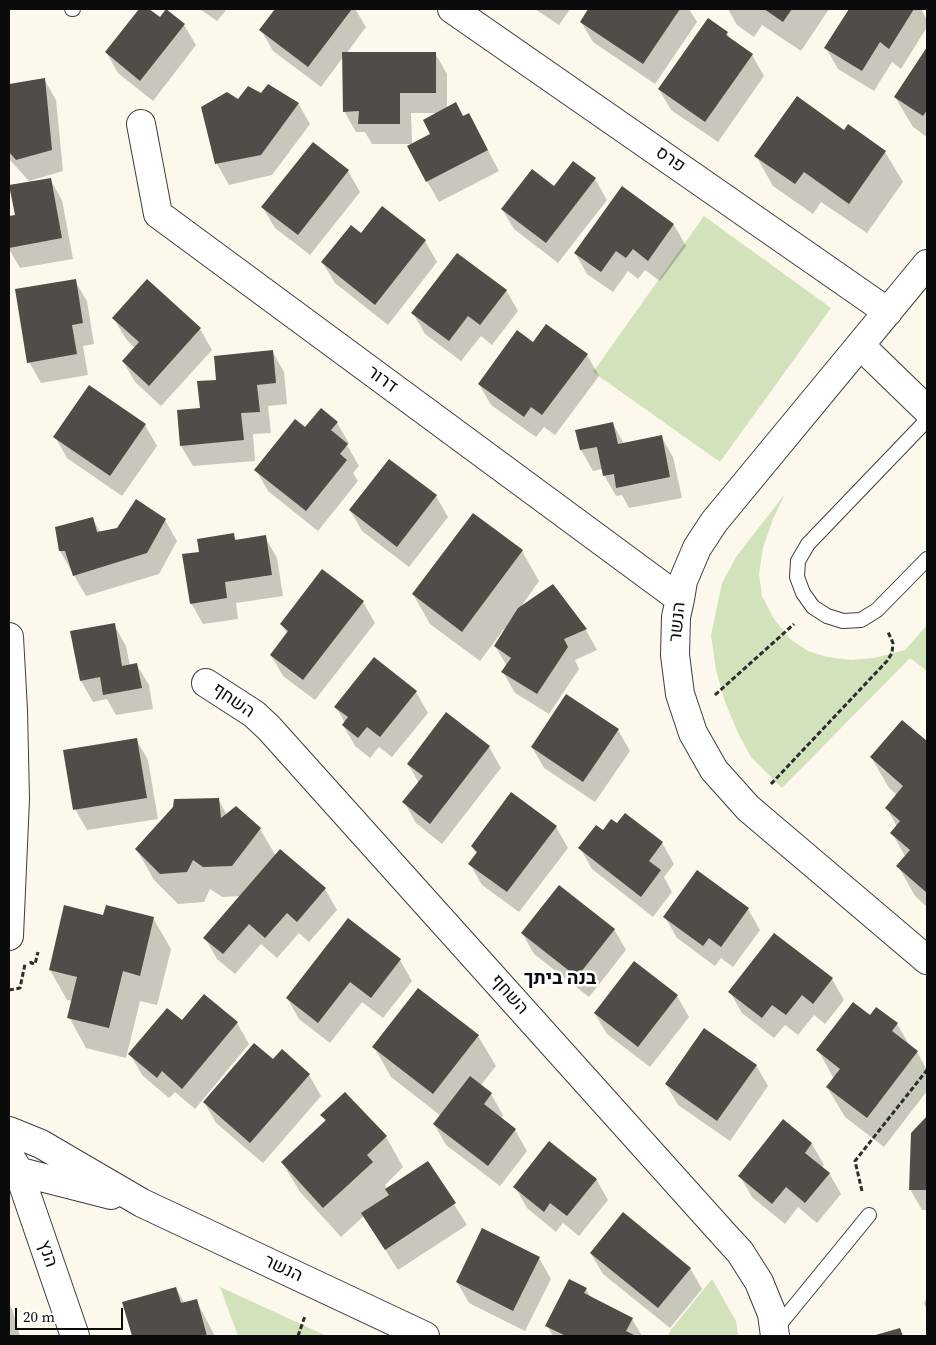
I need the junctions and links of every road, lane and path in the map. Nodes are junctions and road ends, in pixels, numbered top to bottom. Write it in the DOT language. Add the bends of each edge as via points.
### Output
graph roads {
  1 [pos="452,9"];
  2 [pos="141,124"];
  3 [pos="927,264"];
  4 [pos="888,312"];
  5 [pos="860,345"];
  6 [pos="927,410"];
  7 [pos="927,420"];
  8 [pos="927,559"];
  9 [pos="680,599"];
  10 [pos="813,607"];
  11 [pos="877,610"];
  12 [pos="9,637"];
  13 [pos="206,683"];
  14 [pos="688,719"];
  15 [pos="748,808"];
  16 [pos="9,927"];
  17 [pos="927,960"];
  18 [pos="20,988"];
  19 [pos="9,990"];
  20 [pos="927,1070"];
  21 [pos="9,1131"];
  22 [pos="12,1165"];
  23 [pos="142,1203"];
  24 [pos="869,1215"];
  25 [pos="775,1334"];
  26 [pos="75,1336"];
  27 [pos="425,1336"];
  1 -- 4 [label="street, פרס"];
  2 -- 9 [label="street, דרור" via="158,214"];
  3 -- 4 [label="street, הנשר"];
  4 -- 5 [label="street, הנשר"];
  5 -- 6 [label="street"];
  5 -- 9 [label="street, הנשר" via="714,522 697,548"];
  7 -- 10 [label="lane" via="808,544 798,561 797,577"];
  8 -- 11 [label="lane"];
  9 -- 14 [label="street, הנשר" via="675,655 680,694"];
  10 -- 11 [label="lane" via="843,621 860,620"];
  10 -- 14 [label="path"];
  11 -- 15 [label="path" via="893,643 887,661"];
  12 -- 16 [label="street" via="15,799"];
  13 -- 25 [label="street, השחף" via="254,714 269,728 728,1238 759,1282 772,1314"];
  14 -- 15 [label="street, הנשר" via="714,770"];
  15 -- 17 [label="street, הנשר"];
  18 -- 19 [label="path"];
  20 -- 24 [label="path" via="855,1161"];
  21 -- 23 [label="street, הנשר" via="41,1144"];
  22 -- 23 [label="street, הנשר"];
  22 -- 26 [label="street, הנץ"];
  23 -- 27 [label="street, הנשר"];
  24 -- 25 [label="lane"];
}
